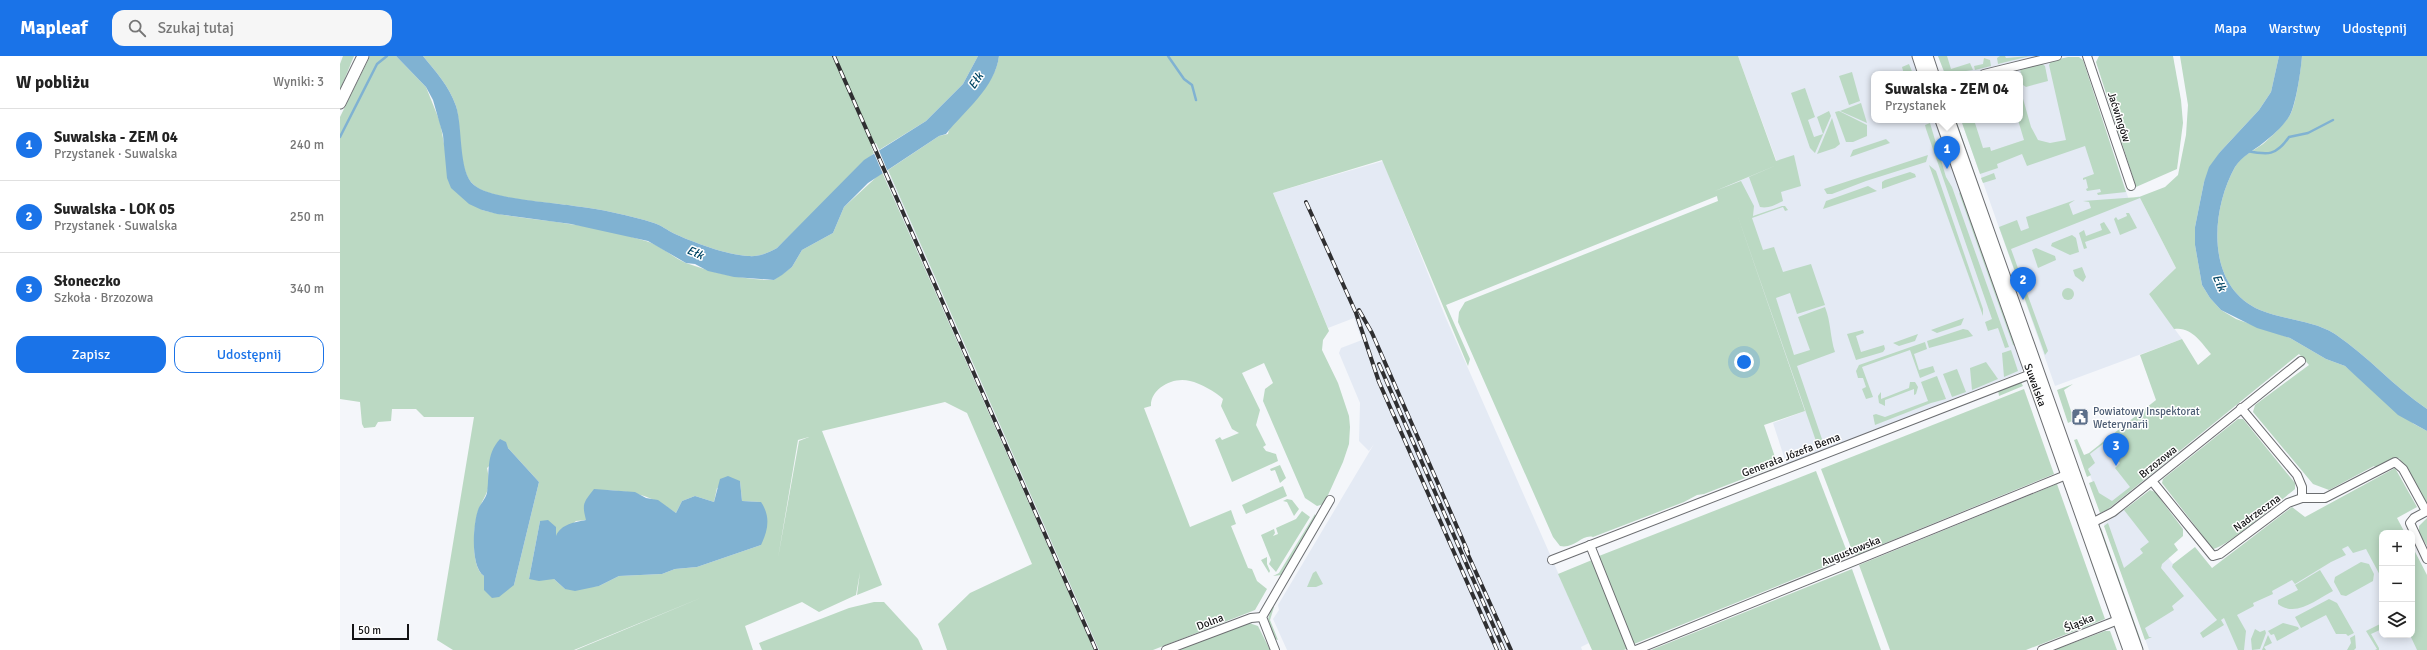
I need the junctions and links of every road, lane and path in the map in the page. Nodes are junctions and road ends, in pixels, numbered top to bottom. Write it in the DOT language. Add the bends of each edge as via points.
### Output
graph roads {
  1 [pos="363,56"];
  2 [pos="1918,56"];
  3 [pos="1927,56"];
  4 [pos="2057,56"];
  5 [pos="2087,56"];
  6 [pos="1923,71"];
  7 [pos="1932,71"];
  8 [pos="1996,71"];
  9 [pos="340,103"];
  10 [pos="1942,123"];
  11 [pos="1950,123"];
  12 [pos="2131,186"];
  13 [pos="2300,361"];
  14 [pos="2034,372"];
  15 [pos="2241,408"];
  16 [pos="2070,473"];
  17 [pos="2152,480"];
  18 [pos="2302,498"];
  19 [pos="1330,500"];
  20 [pos="2427,511"];
  21 [pos="2088,525"];
  22 [pos="1590,545"];
  23 [pos="2427,559"];
  24 [pos="1552,560"];
  25 [pos="1262,617"];
  26 [pos="2122,618"];
  27 [pos="1166,650"];
  28 [pos="1275,650"];
  29 [pos="1632,650"];
  30 [pos="1636,650"];
  31 [pos="2042,650"];
  32 [pos="2129,650"];
  33 [pos="2137,650"];
  1 -- 9 [label="street"];
  2 -- 6 [label="street"];
  3 -- 7 [label="street"];
  4 -- 8 [label="street"];
  5 -- 12 [label="street, Jaćwingów"];
  10 -- 14 [label="street, Suwalska"];
  11 -- 14 [label="street, Suwalska"];
  13 -- 15 [label="street, Brzozowa"];
  14 -- 16 [label="street, Suwalska"];
  14 -- 22 [label="street, Generała Józefa Bema"];
  15 -- 17 [label="street, Brzozowa"];
  15 -- 18 [label="street" via="2297,475 2302,487"];
  16 -- 21 [label="street, Suwalska"];
  16 -- 30 [label="street, Augustowska"];
  17 -- 18 [label="street, Nadrzeczna" via="2210,554 2216,556 2282,506"];
  17 -- 21 [label="street, Brzozowa" via="2113,512"];
  18 -- 20 [label="street, Nadrzeczna" via="2325,498 2395,462 2403,469"];
  19 -- 25 [label="street"];
  20 -- 23 [label="street" via="2410,523"];
  21 -- 26 [label="street, Suwalska"];
  22 -- 24 [label="street, Generała Józefa Bema"];
  22 -- 29 [label="street"];
  25 -- 27 [label="street, Dolna" via="1251,618"];
  25 -- 28 [label="street"];
  26 -- 31 [label="street, Śląska"];
  26 -- 32 [label="street, Suwalska"];
  26 -- 33 [label="street, Suwalska"];
}
